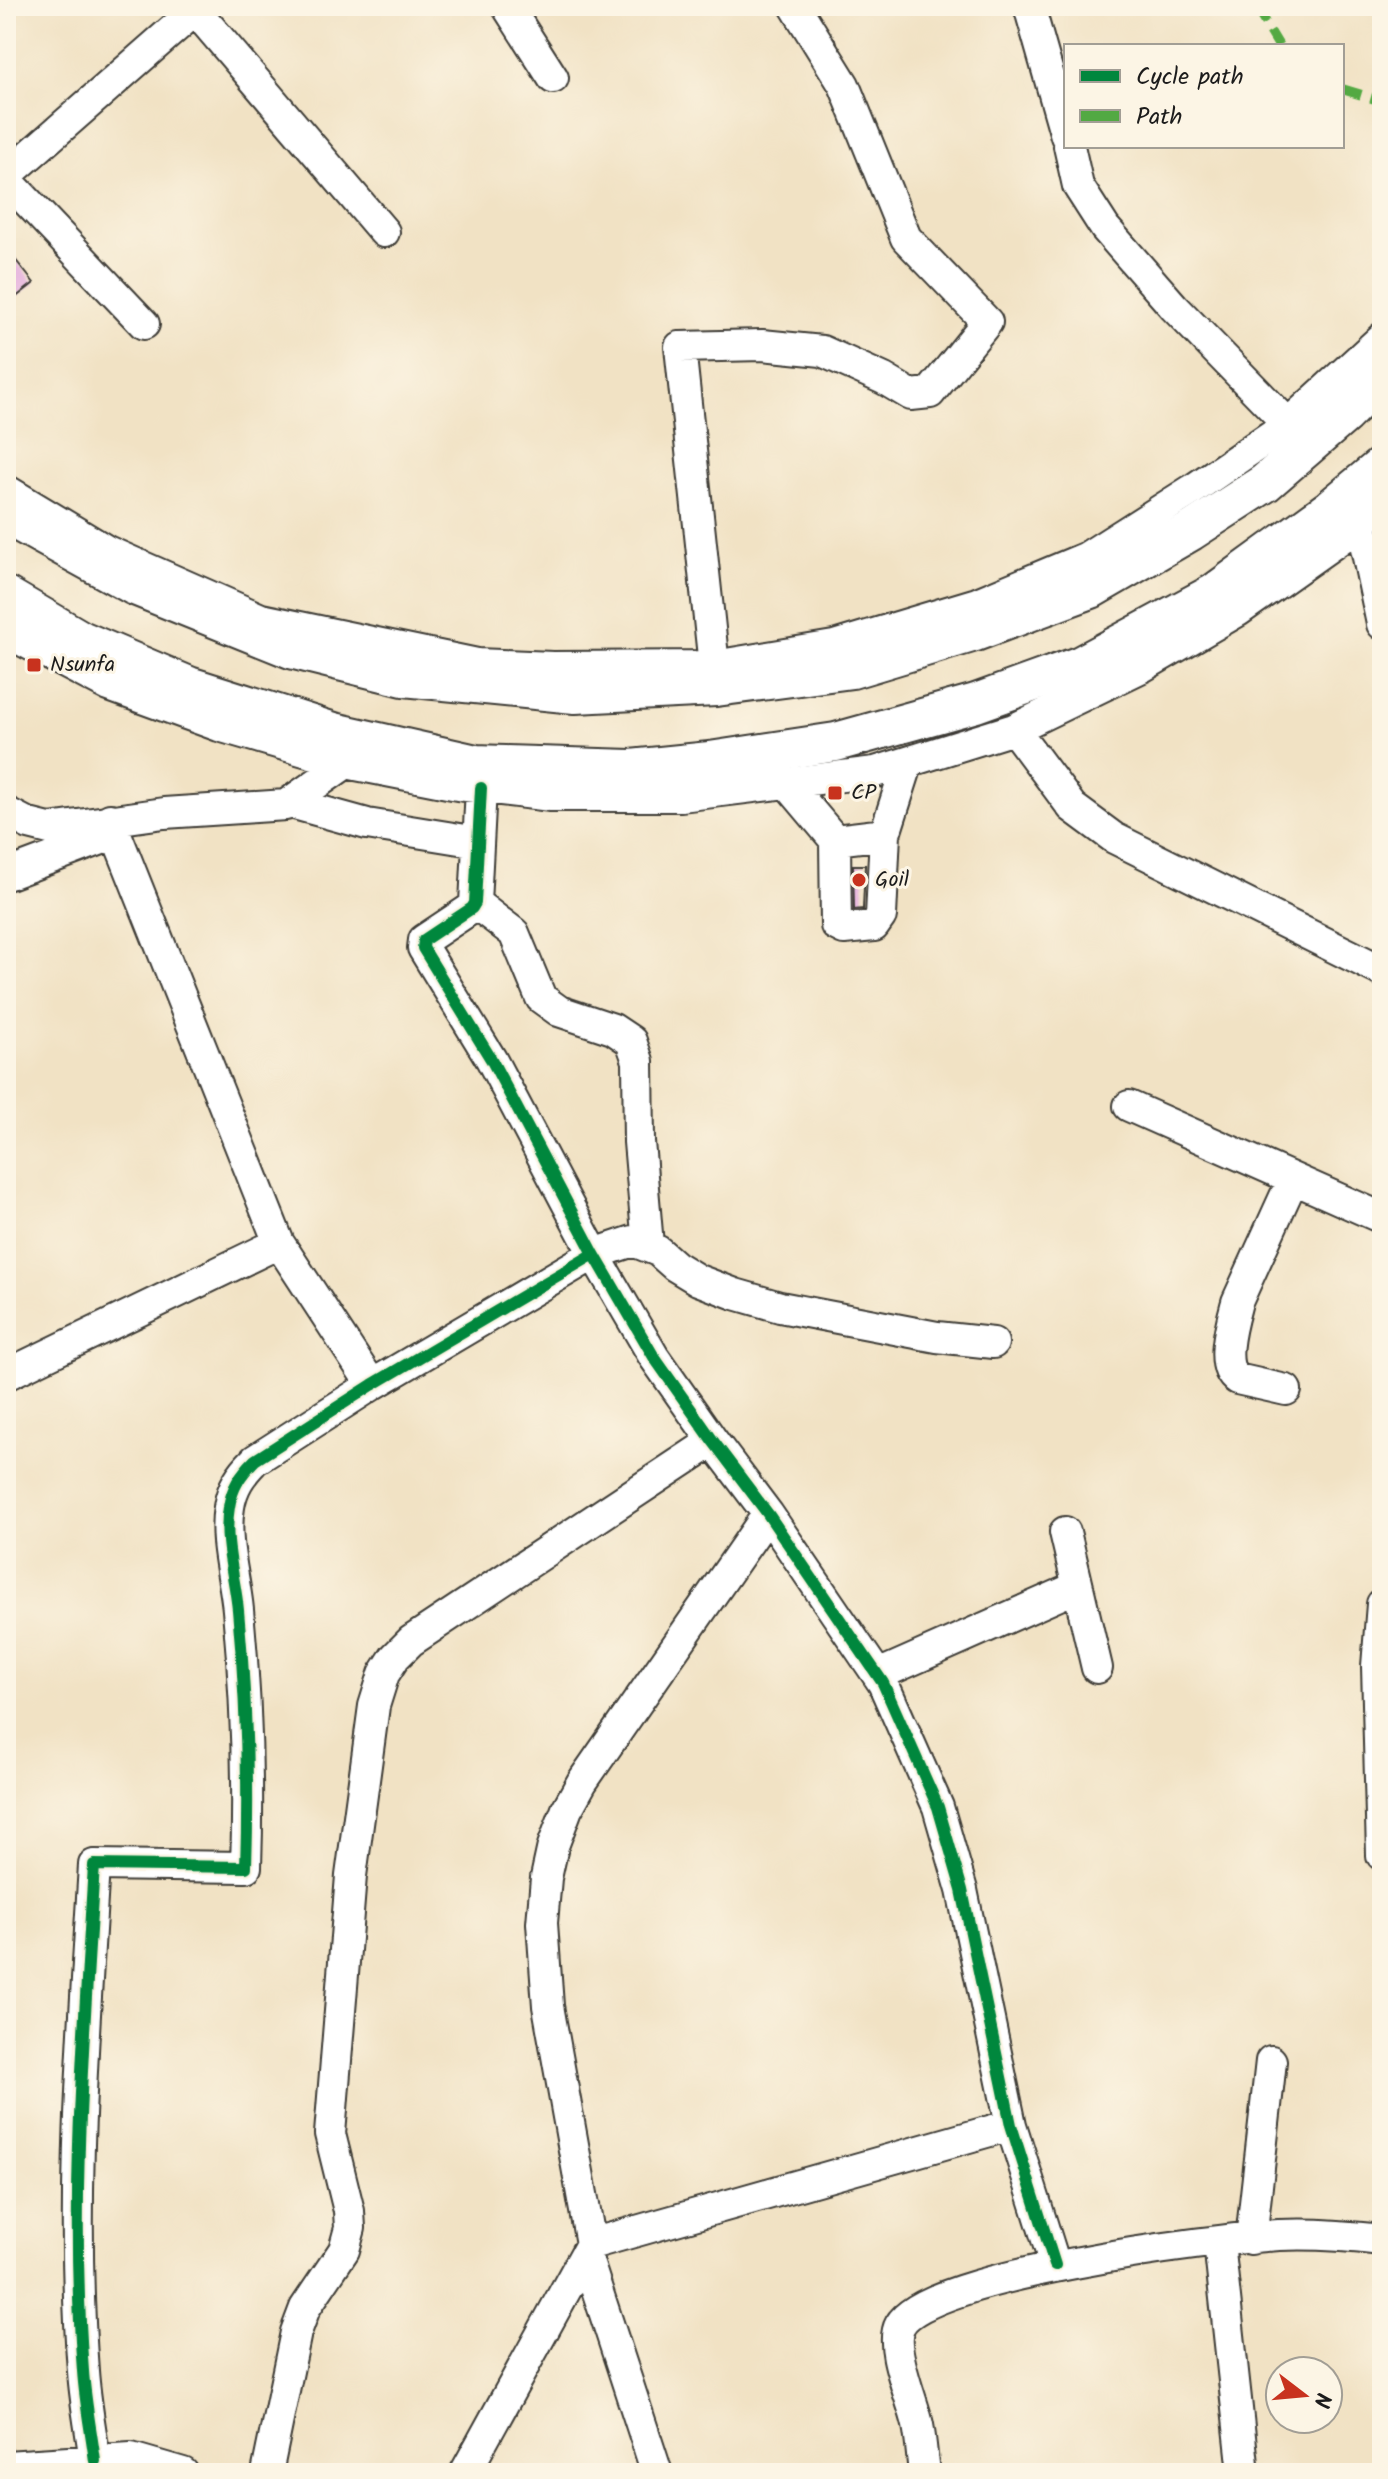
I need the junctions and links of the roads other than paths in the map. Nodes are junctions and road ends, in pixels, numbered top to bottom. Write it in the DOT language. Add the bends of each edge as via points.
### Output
graph roads {
  1 [pos="507,6"];
  2 [pos="795,6"];
  3 [pos="1029,6"];
  4 [pos="197,8"];
  5 [pos="553,78"];
  6 [pos="1064,129"];
  7 [pos="1069,148"];
  8 [pos="6,177"];
  9 [pos="384,232"];
  10 [pos="144,324"];
  11 [pos="1382,338"];
  12 [pos="1382,377"];
  13 [pos="1288,424"];
  14 [pos="1382,466"];
  15 [pos="6,490"];
  16 [pos="1372,514"];
  17 [pos="6,515"];
  18 [pos="6,596"];
  19 [pos="1382,624"];
  20 [pos="6,632"];
  21 [pos="714,666"];
  22 [pos="1014,729"];
  23 [pos="908,762"];
  24 [pos="346,763"];
  25 [pos="787,783"];
  26 [pos="481,788"];
  27 [pos="291,803"];
  28 [pos="6,812"];
  29 [pos="113,826"];
  30 [pos="885,834"];
  31 [pos="835,840"];
  32 [pos="478,842"];
  33 [pos="6,875"];
  34 [pos="475,903"];
  35 [pos="1382,971"];
  36 [pos="1129,1106"];
  37 [pos="1293,1179"];
  38 [pos="1382,1218"];
  39 [pos="279,1243"];
  40 [pos="648,1245"];
  41 [pos="594,1254"];
  42 [pos="993,1343"];
  43 [pos="6,1375"];
  44 [pos="372,1385"];
  45 [pos="1286,1390"];
  46 [pos="713,1441"];
  47 [pos="768,1514"];
  48 [pos="1065,1532"];
  49 [pos="1077,1587"];
  50 [pos="1382,1604"];
  51 [pos="1097,1668"];
  52 [pos="878,1675"];
  53 [pos="1382,1855"];
  54 [pos="1271,2061"];
  55 [pos="1011,2125"];
  56 [pos="1251,2239"];
  57 [pos="1382,2240"];
  58 [pos="1219,2243"];
  59 [pos="588,2250"];
  60 [pos="1055,2265"];
  61 [pos="95,2461"];
  62 [pos="6,2466"];
  63 [pos="183,2473"];
  64 [pos="267,2473"];
  65 [pos="465,2473"];
  66 [pos="657,2473"];
  67 [pos="924,2473"];
  68 [pos="1244,2473"];
  1 -- 5 [label="street"];
  2 -- 21 [label="street" via="844,85 906,238 987,322 930,393 911,395 822,351 762,345 680,347"];
  3 -- 6 [label="street"];
  4 -- 8 [label="street"];
  4 -- 9 [label="street"];
  7 -- 13 [label="street" via="1078,186 1105,228"];
  8 -- 10 [label="street"];
  11 -- 13 [label="street"];
  12 -- 17 [label="main road" via="1265,483 1091,589 852,669 716,687 575,694 404,677 291,649 135,586"];
  13 -- 21 [label="street" via="1087,557 977,603 834,646"];
  14 -- 18 [label="main road" via="1213,594 1081,665 976,703 836,742 631,769 476,764 334,732 189,686 81,640"];
  15 -- 21 [label="street" via="107,551 261,619 477,664"];
  16 -- 19 [label="street"];
  16 -- 22 [label="street" via="1238,611 1142,667"];
  20 -- 24 [label="street" via="109,686 219,726"];
  22 -- 23 [label="street"];
  22 -- 35 [label="street" via="1072,807 1114,838"];
  23 -- 25 [label="street" via="875,772"];
  23 -- 30 [label="street"];
  24 -- 26 [label="street"];
  24 -- 27 [label="street"];
  25 -- 26 [label="street" via="681,796 551,796"];
  25 -- 31 [label="street"];
  26 -- 32 [label="street"];
  27 -- 29 [label="street"];
  27 -- 32 [label="street" via="367,824"];
  28 -- 29 [label="street" via="49,829"];
  29 -- 33 [label="street"];
  29 -- 39 [label="street"];
  30 -- 31 [label="street"];
  30 -- 31 [label="street" via="881,916 874,926 836,925"];
  32 -- 34 [label="street"];
  34 -- 40 [label="street" via="514,933 541,998 631,1041 638,1061"];
  34 -- 41 [label="street" via="424,940 423,948 491,1059"];
  36 -- 37 [label="street"];
  37 -- 38 [label="street"];
  37 -- 45 [label="street" via="1237,1302 1227,1367 1237,1379"];
  39 -- 43 [label="street"];
  39 -- 44 [label="street"];
  40 -- 41 [label="street" via="633,1241"];
  40 -- 42 [label="street" via="698,1280 780,1307"];
  41 -- 44 [label="street"];
  41 -- 46 [label="street" via="654,1357"];
  44 -- 61 [label="street" via="255,1460 241,1475 229,1506 247,1765 246,1867 94,1865 77,2206 83,2371"];
  46 -- 47 [label="street"];
  46 -- 64 [label="street" via="411,1641 384,1674 374,1706 351,1876 330,2134 350,2228 344,2250 305,2308 296,2332"];
  47 -- 52 [label="street"];
  47 -- 59 [label="street" via="582,1782 553,1846 542,1923 548,2006"];
  48 -- 49 [label="street"];
  49 -- 51 [label="street"];
  49 -- 52 [label="street"];
  50 -- 53 [label="street" via="1377,1693"];
  52 -- 55 [label="street" via="942,1821 962,1890"];
  54 -- 56 [label="street"];
  55 -- 59 [label="street"];
  55 -- 60 [label="street"];
  56 -- 57 [label="street" via="1316,2234"];
  56 -- 58 [label="street"];
  58 -- 60 [label="street"];
  58 -- 68 [label="street"];
  59 -- 65 [label="street"];
  59 -- 66 [label="street"];
  60 -- 67 [label="street" via="931,2301 909,2313 898,2327 897,2352 919,2427"];
  61 -- 62 [label="street"];
  61 -- 63 [label="street" via="131,2458"];
}
